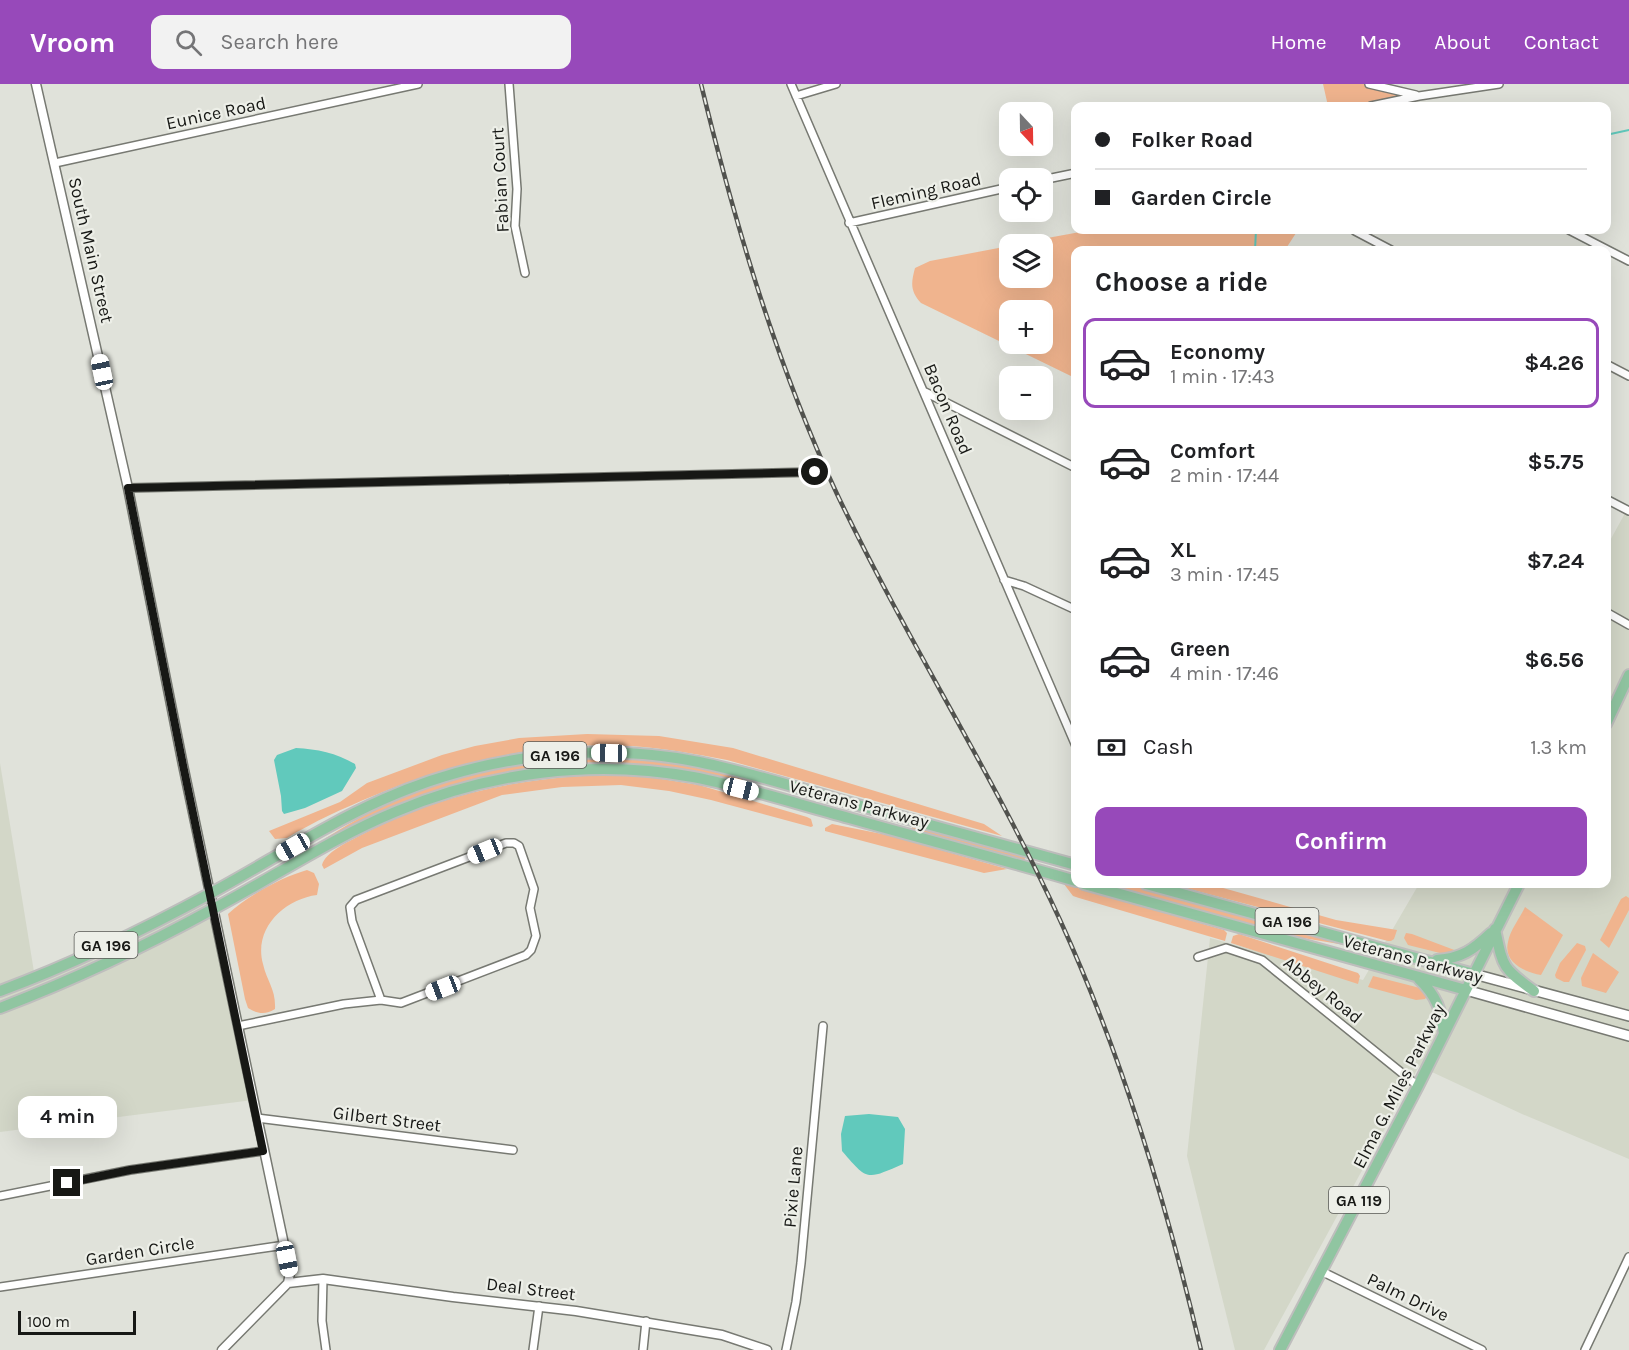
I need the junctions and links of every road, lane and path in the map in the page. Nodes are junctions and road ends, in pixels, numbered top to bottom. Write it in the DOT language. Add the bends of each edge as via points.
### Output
graph roads {
  1 [pos="36,84"];
  2 [pos="418,84"];
  3 [pos="509,84"];
  4 [pos="791,84"];
  5 [pos="836,84"];
  6 [pos="1369,84"];
  7 [pos="1499,84"];
  8 [pos="796,96"];
  9 [pos="1419,96"];
  10 [pos="1390,102"];
  11 [pos="55,163"];
  12 [pos="1071,174"];
  13 [pos="1053,178"];
  14 [pos="999,190"];
  15 [pos="849,224"];
  16 [pos="1361,234"];
  17 [pos="1577,234"];
  18 [pos="1383,246"];
  19 [pos="1600,246"];
  20 [pos="1611,252"];
  21 [pos="1629,261"];
  22 [pos="525,273"];
  23 [pos="1611,367"];
  24 [pos="1629,376"];
  25 [pos="925,392"];
  26 [pos="1071,465"];
  27 [pos="815,472"];
  28 [pos="128,488"];
  29 [pos="1611,502"];
  30 [pos="1629,511"];
  31 [pos="1004,580"];
  32 [pos="1071,608"];
  33 [pos="1611,615"];
  34 [pos="1629,625"];
  35 [pos="1629,675"];
  36 [pos="1611,713"];
  37 [pos="1071,734"];
  38 [pos="1071,864"];
  39 [pos="1071,880"];
  40 [pos="1098,888"];
  41 [pos="1161,888"];
  42 [pos="1517,888"];
  43 [pos="210,893"];
  44 [pos="213,909"];
  45 [pos="1495,928"];
  46 [pos="1198,957"];
  47 [pos="1428,961"];
  48 [pos="1474,974"];
  49 [pos="1416,977"];
  50 [pos="1466,990"];
  51 [pos="0,991"];
  52 [pos="1534,991"];
  53 [pos="381,1000"];
  54 [pos="0,1008"];
  55 [pos="1629,1016"];
  56 [pos="238,1026"];
  57 [pos="823,1026"];
  58 [pos="1444,1034"];
  59 [pos="1629,1036"];
  60 [pos="1418,1086"];
  61 [pos="257,1118"];
  62 [pos="513,1150"];
  63 [pos="263,1151"];
  64 [pos="0,1196"];
  65 [pos="285,1245"];
  66 [pos="1629,1257"];
  67 [pos="1321,1271"];
  68 [pos="323,1279"];
  69 [pos="288,1283"];
  70 [pos="0,1287"];
  71 [pos="539,1306"];
  72 [pos="646,1321"];
  73 [pos="222,1350"];
  74 [pos="326,1350"];
  75 [pos="533,1350"];
  76 [pos="643,1350"];
  77 [pos="766,1350"];
  78 [pos="786,1350"];
  79 [pos="1280,1350"];
  80 [pos="1482,1350"];
  81 [pos="1585,1350"];
  1 -- 11 [label="street, South Main Street"];
  2 -- 11 [label="street, Eunice Road"];
  3 -- 22 [label="street, Fabian Court" via="517,189 515,226"];
  4 -- 8 [label="street, Bacon Road"];
  5 -- 8 [label="street"];
  6 -- 9 [label="street"];
  7 -- 9 [label="street"];
  8 -- 15 [label="street, Bacon Road"];
  9 -- 10 [label="street"];
  11 -- 28 [label="street, South Main Street"];
  12 -- 13 [label="street"];
  14 -- 15 [label="street, Fleming Road"];
  15 -- 25 [label="street, Bacon Road"];
  16 -- 18 [label="street"];
  17 -- 19 [label="street"];
  20 -- 21 [label="street"];
  23 -- 24 [label="street"];
  25 -- 26 [label="street"];
  25 -- 31 [label="street, Bacon Road"];
  27 -- 28 [label="street"];
  28 -- 43 [label="street, South Main Street"];
  29 -- 30 [label="street"];
  31 -- 32 [label="street"];
  31 -- 37 [label="street, Bacon Road"];
  33 -- 34 [label="street"];
  35 -- 36 [label="main road"];
  38 -- 43 [label="main road, Veterans Parkway / GA 196" via="698,762 622,754 570,754 494,764 407,790 344,818"];
  39 -- 44 [label="main road, Veterans Parkway / GA 196" via="695,778 596,769 497,780 412,804 352,832"];
  40 -- 49 [label="main road, Veterans Parkway / GA 196"];
  41 -- 47 [label="main road, Veterans Parkway / GA 196"];
  42 -- 45 [label="main road, Elma G. Miles Parkway / GA 119"];
  43 -- 44 [label="street, South Main Street"];
  43 -- 51 [label="main road, Veterans Parkway / GA 196" via="80,959"];
  44 -- 54 [label="main road, Veterans Parkway / GA 196" via="101,967"];
  44 -- 56 [label="street, South Main Street"];
  45 -- 47 [label="main road, GA 196" via="1460,957"];
  45 -- 48 [label="main road, Elma G. Miles Parkway / GA 119"];
  45 -- 52 [label="main road" via="1504,965"];
  46 -- 60 [label="street, Abbey Road" via="1226,948 1262,960"];
  47 -- 48 [label="main road, Veterans Parkway"];
  48 -- 50 [label="main road, Elma G. Miles Parkway / GA 119"];
  48 -- 52 [label="main road, Veterans Parkway"];
  49 -- 50 [label="main road, Veterans Parkway / GA 196"];
  49 -- 58 [label="main road" via="1438,1003"];
  50 -- 58 [label="main road, Elma G. Miles Parkway / GA 119"];
  50 -- 59 [label="main road, Veterans Parkway"];
  52 -- 55 [label="main road, Veterans Parkway"];
  53 -- 53 [label="street" via="402,1003 531,950 536,936 530,908 534,889 522,852 514,843 356,900 350,907"];
  53 -- 56 [label="street"];
  56 -- 61 [label="street, South Main Street"];
  57 -- 78 [label="street, Pixie Lane" via="801,1263"];
  58 -- 60 [label="main road, Elma G. Miles Parkway / GA 119"];
  60 -- 67 [label="main road, Elma G. Miles Parkway / GA 119"];
  61 -- 62 [label="street, Gilbert Street"];
  61 -- 63 [label="street, South Main Street"];
  63 -- 64 [label="street" via="130,1170"];
  63 -- 65 [label="street, South Main Street"];
  65 -- 69 [label="street, South Main Street"];
  65 -- 70 [label="street, Garden Circle"];
  66 -- 81 [label="street"];
  67 -- 79 [label="main road, Elma G. Miles Parkway / GA 119"];
  67 -- 80 [label="street, Palm Drive"];
  68 -- 69 [label="street, Deal Street"];
  68 -- 71 [label="street, Deal Street"];
  68 -- 74 [label="street"];
  69 -- 73 [label="street"];
  71 -- 72 [label="street, Deal Street"];
  71 -- 75 [label="street"];
  72 -- 76 [label="street"];
  72 -- 77 [label="street, Deal Street" via="722,1335"];
}
